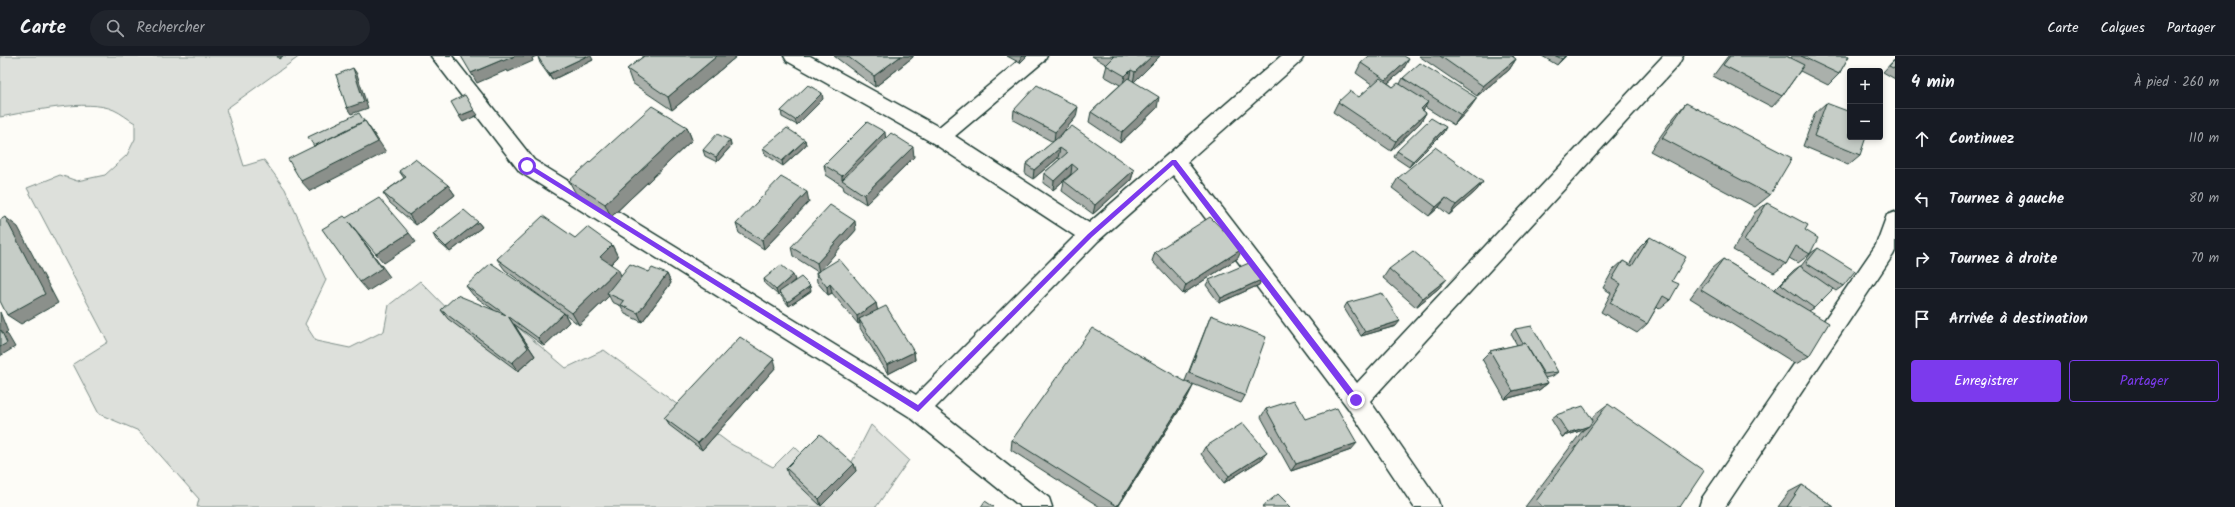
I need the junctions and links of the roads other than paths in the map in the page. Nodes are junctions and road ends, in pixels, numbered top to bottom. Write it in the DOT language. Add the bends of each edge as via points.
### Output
graph roads {
  1 [pos="441,56"];
  2 [pos="794,56"];
  3 [pos="1037,56"];
  4 [pos="1294,56"];
  5 [pos="1673,56"];
  6 [pos="940,137"];
  7 [pos="1174,161"];
  8 [pos="1895,221"];
  9 [pos="1090,235"];
  10 [pos="1356,400"];
  11 [pos="918,409"];
  12 [pos="1040,507"];
  13 [pos="1428,507"];
  14 [pos="1710,507"];
  1 -- 11 [label="street" via="527,166"];
  2 -- 6 [label="street"];
  3 -- 6 [label="street"];
  4 -- 7 [label="street"];
  5 -- 10 [label="street"];
  6 -- 9 [label="street"];
  7 -- 9 [label="street"];
  7 -- 10 [label="street"];
  8 -- 14 [label="street" via="1886,249"];
  9 -- 11 [label="street"];
  10 -- 13 [label="street"];
  11 -- 12 [label="street"];
}
